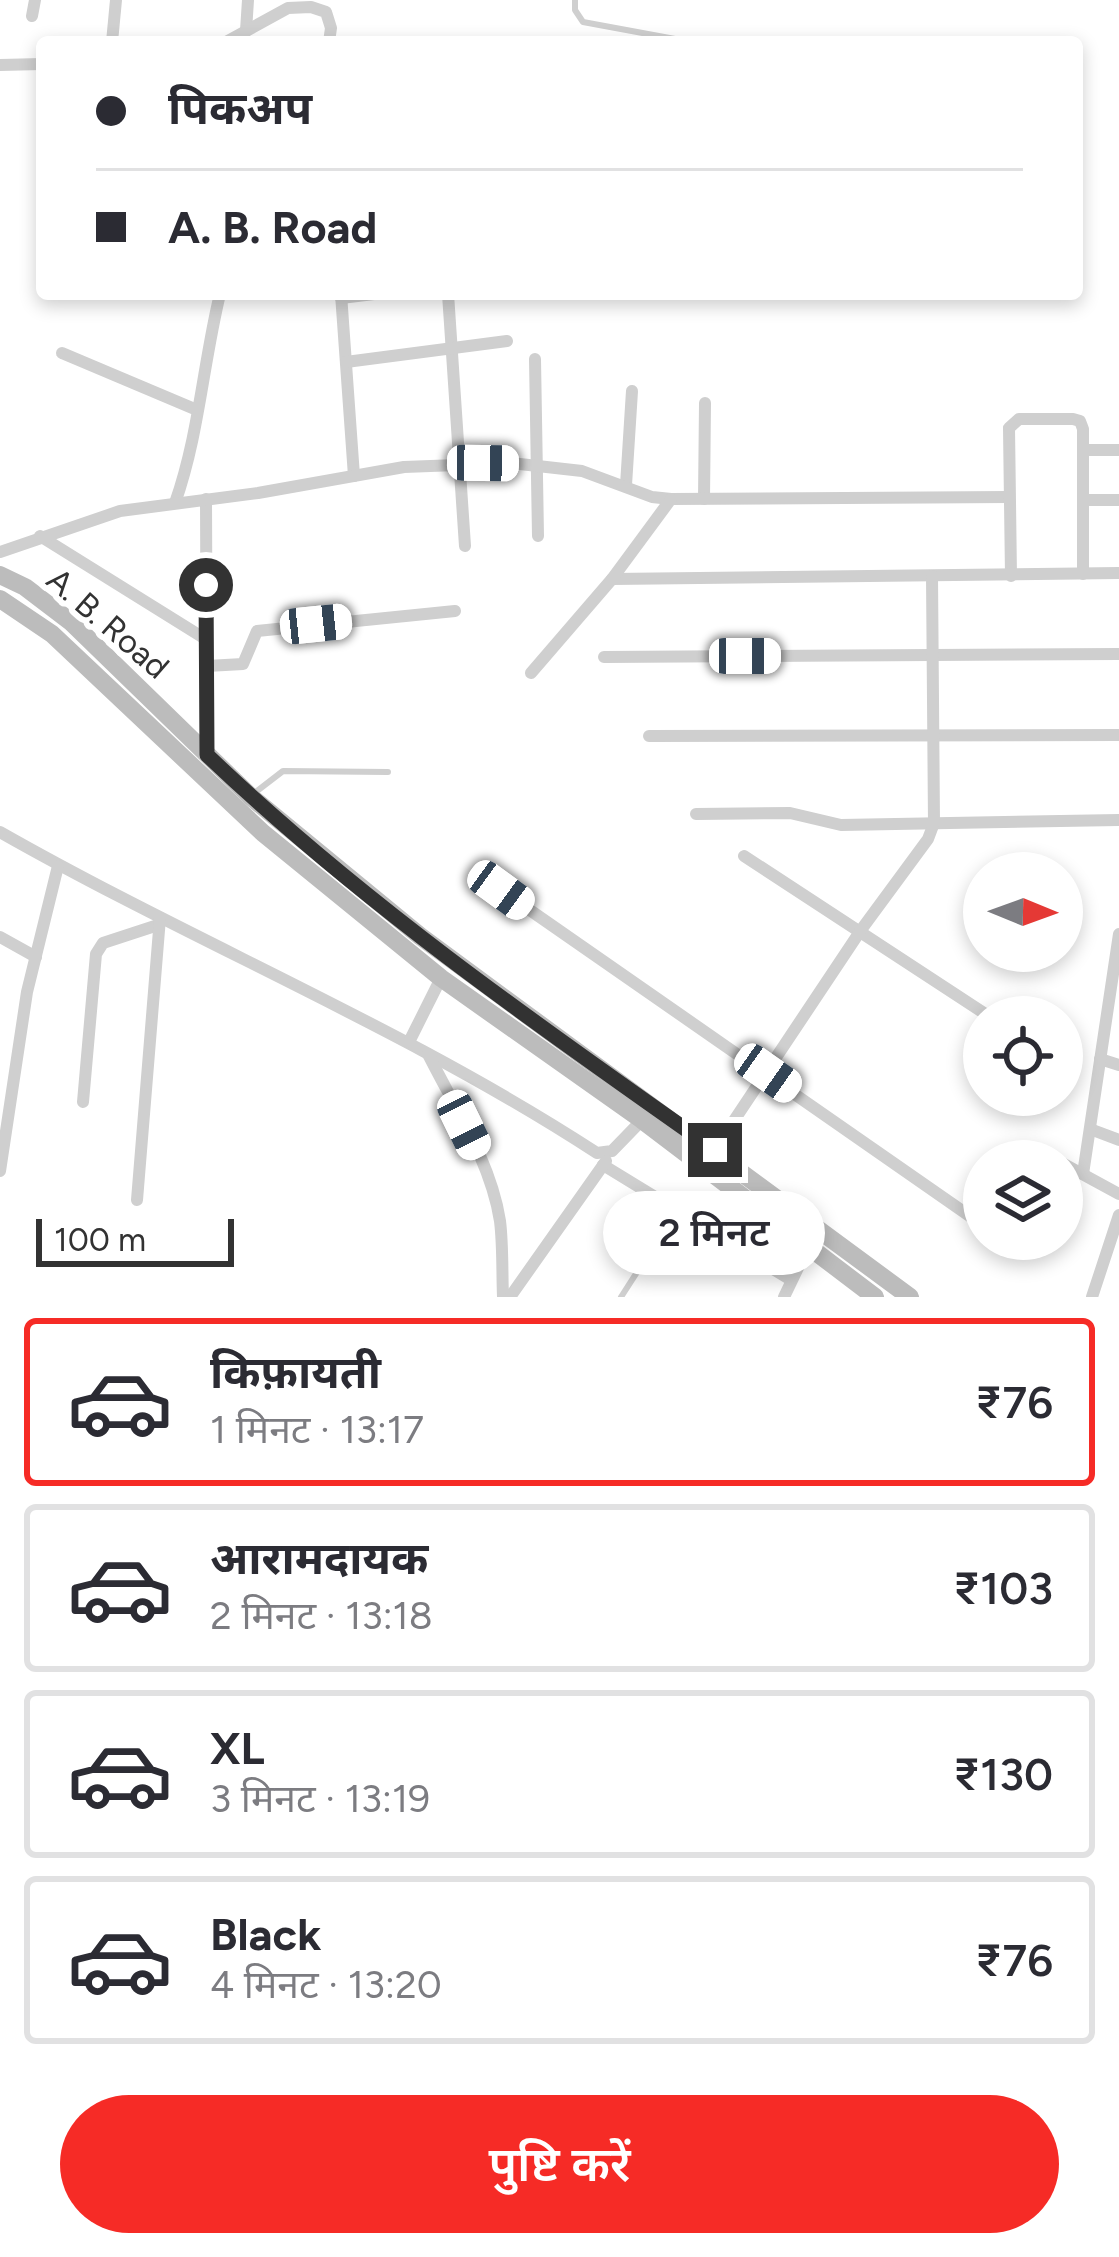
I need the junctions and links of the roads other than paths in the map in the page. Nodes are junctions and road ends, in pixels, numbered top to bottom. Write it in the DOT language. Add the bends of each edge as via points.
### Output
graph roads {
  1 [pos="35,0"];
  2 [pos="116,0"];
  3 [pos="248,0"];
  4 [pos="575,0"];
  5 [pos="32,16"];
  6 [pos="246,31"];
  7 [pos="113,36"];
  8 [pos="237,36"];
  9 [pos="329,36"];
  10 [pos="659,36"];
  11 [pos="36,64"];
  12 [pos="0,65"];
  13 [pos="219,300"];
  14 [pos="341,300"];
  15 [pos="448,300"];
  16 [pos="507,341"];
  17 [pos="452,349"];
  18 [pos="62,353"];
  19 [pos="535,359"];
  20 [pos="346,362"];
  21 [pos="632,391"];
  22 [pos="705,404"];
  23 [pos="197,410"];
  24 [pos="1084,450"];
  25 [pos="1119,450"];
  26 [pos="461,463"];
  27 [pos="538,466"];
  28 [pos="355,476"];
  29 [pos="626,485"];
  30 [pos="1010,497"];
  31 [pos="206,499"];
  32 [pos="671,499"];
  33 [pos="704,499"];
  34 [pos="1084,500"];
  35 [pos="1119,500"];
  36 [pos="175,502"];
  37 [pos="40,536"];
  38 [pos="538,536"];
  39 [pos="465,546"];
  40 [pos="0,552"];
  41 [pos="1119,573"];
  42 [pos="1083,574"];
  43 [pos="0,575"];
  44 [pos="932,576"];
  45 [pos="1011,576"];
  46 [pos="612,579"];
  47 [pos="0,599"];
  48 [pos="455,610"];
  49 [pos="207,640"];
  50 [pos="1119,654"];
  51 [pos="932,655"];
  52 [pos="604,657"];
  53 [pos="207,666"];
  54 [pos="531,673"];
  55 [pos="650,736"];
  56 [pos="1119,736"];
  57 [pos="934,738"];
  58 [pos="207,755"];
  59 [pos="388,772"];
  60 [pos="251,797"];
  61 [pos="696,814"];
  62 [pos="1119,820"];
  63 [pos="934,824"];
  64 [pos="270,826"];
  65 [pos="0,832"];
  66 [pos="744,856"];
  67 [pos="312,862"];
  68 [pos="58,866"];
  69 [pos="501,890"];
  70 [pos="159,922"];
  71 [pos="861,930"];
  72 [pos="0,937"];
  73 [pos="1118,942"];
  74 [pos="36,956"];
  75 [pos="441,978"];
  76 [pos="1115,989"];
  77 [pos="963,999"];
  78 [pos="409,1042"];
  79 [pos="428,1053"];
  80 [pos="1100,1059"];
  81 [pos="1119,1065"];
  82 [pos="763,1079"];
  83 [pos="83,1102"];
  84 [pos="648,1113"];
  85 [pos="1090,1130"];
  86 [pos="1119,1140"];
  87 [pos="715,1150"];
  88 [pos="612,1151"];
  89 [pos="603,1166"];
  90 [pos="0,1171"];
  91 [pos="1083,1174"];
  92 [pos="1119,1194"];
  93 [pos="137,1200"];
  94 [pos="963,1212"];
  95 [pos="1119,1215"];
  96 [pos="659,1238"];
  97 [pos="814,1239"];
  98 [pos="791,1280"];
  99 [pos="507,1297"];
  100 [pos="622,1297"];
  101 [pos="784,1297"];
  102 [pos="875,1297"];
  103 [pos="910,1297"];
  104 [pos="1092,1297"];
  1 -- 5 [label="street"];
  2 -- 7 [label="street"];
  3 -- 6 [label="street"];
  4 -- 10 [label="lane" via="583,22"];
  6 -- 8 [label="street"];
  6 -- 9 [label="street" via="288,8 311,8 326,12"];
  11 -- 12 [label="street"];
  13 -- 23 [label="street"];
  14 -- 20 [label="street"];
  15 -- 17 [label="street"];
  16 -- 17 [label="street"];
  17 -- 20 [label="street"];
  17 -- 26 [label="street"];
  18 -- 23 [label="street"];
  19 -- 27 [label="street"];
  20 -- 28 [label="street"];
  21 -- 29 [label="street"];
  22 -- 33 [label="street"];
  23 -- 36 [label="street"];
  24 -- 25 [label="street"];
  24 -- 30 [label="street" via="1079,421 1012,423"];
  24 -- 34 [label="street"];
  26 -- 27 [label="street"];
  26 -- 28 [label="street"];
  26 -- 39 [label="street"];
  27 -- 29 [label="street"];
  27 -- 38 [label="street"];
  28 -- 31 [label="street"];
  29 -- 32 [label="street"];
  30 -- 33 [label="street"];
  30 -- 45 [label="street"];
  31 -- 36 [label="street"];
  31 -- 49 [label="street"];
  32 -- 33 [label="street"];
  32 -- 46 [label="street"];
  34 -- 35 [label="street"];
  34 -- 42 [label="street"];
  36 -- 37 [label="street"];
  37 -- 40 [label="street"];
  37 -- 49 [label="street"];
  41 -- 42 [label="street"];
  42 -- 45 [label="street"];
  43 -- 58 [label="main road, A. B. Road" via="71,622"];
  44 -- 45 [label="street"];
  44 -- 46 [label="street"];
  44 -- 51 [label="street"];
  46 -- 54 [label="street"];
  47 -- 64 [label="main road, A. B. Road" via="52,634"];
  48 -- 53 [label="street" via="257,631 243,664"];
  49 -- 53 [label="street"];
  50 -- 51 [label="street"];
  51 -- 52 [label="street"];
  51 -- 57 [label="street"];
  53 -- 58 [label="street"];
  55 -- 57 [label="street"];
  56 -- 57 [label="street"];
  57 -- 63 [label="street"];
  58 -- 60 [label="main road, A. B. Road"];
  59 -- 60 [label="lane" via="283,771"];
  60 -- 64 [label="main road, A. B. Road"];
  61 -- 63 [label="street"];
  62 -- 63 [label="street"];
  63 -- 71 [label="street"];
  64 -- 67 [label="main road, A. B. Road"];
  65 -- 68 [label="street"];
  66 -- 71 [label="street"];
  67 -- 75 [label="main road, A. B. Road"];
  67 -- 84 [label="main road, A. B. Road"];
  68 -- 70 [label="street"];
  68 -- 74 [label="street"];
  69 -- 82 [label="street"];
  70 -- 78 [label="street"];
  70 -- 83 [label="street" via="103,943 96,954"];
  70 -- 93 [label="street"];
  71 -- 77 [label="street"];
  71 -- 82 [label="street"];
  72 -- 74 [label="street"];
  73 -- 76 [label="street"];
  74 -- 90 [label="street"];
  75 -- 78 [label="street"];
  75 -- 84 [label="main road, A. B. Road"];
  76 -- 80 [label="street"];
  78 -- 79 [label="street"];
  79 -- 88 [label="street" via="597,1153"];
  79 -- 99 [label="street" via="493,1195"];
  80 -- 81 [label="street"];
  80 -- 85 [label="street"];
  82 -- 87 [label="street"];
  82 -- 94 [label="street"];
  84 -- 87 [label="main road, A. B. Road"];
  84 -- 88 [label="street"];
  84 -- 97 [label="main road, A. B. Road"];
  85 -- 86 [label="street"];
  85 -- 91 [label="street"];
  87 -- 97 [label="main road, A. B. Road"];
  88 -- 89 [label="street"];
  89 -- 98 [label="street"];
  89 -- 99 [label="street"];
  91 -- 92 [label="street"];
  95 -- 104 [label="street"];
  96 -- 100 [label="lane"];
  97 -- 98 [label="street"];
  97 -- 102 [label="main road, A. B. Road"];
  97 -- 103 [label="main road, A. B. Road"];
  98 -- 101 [label="street"];
}
